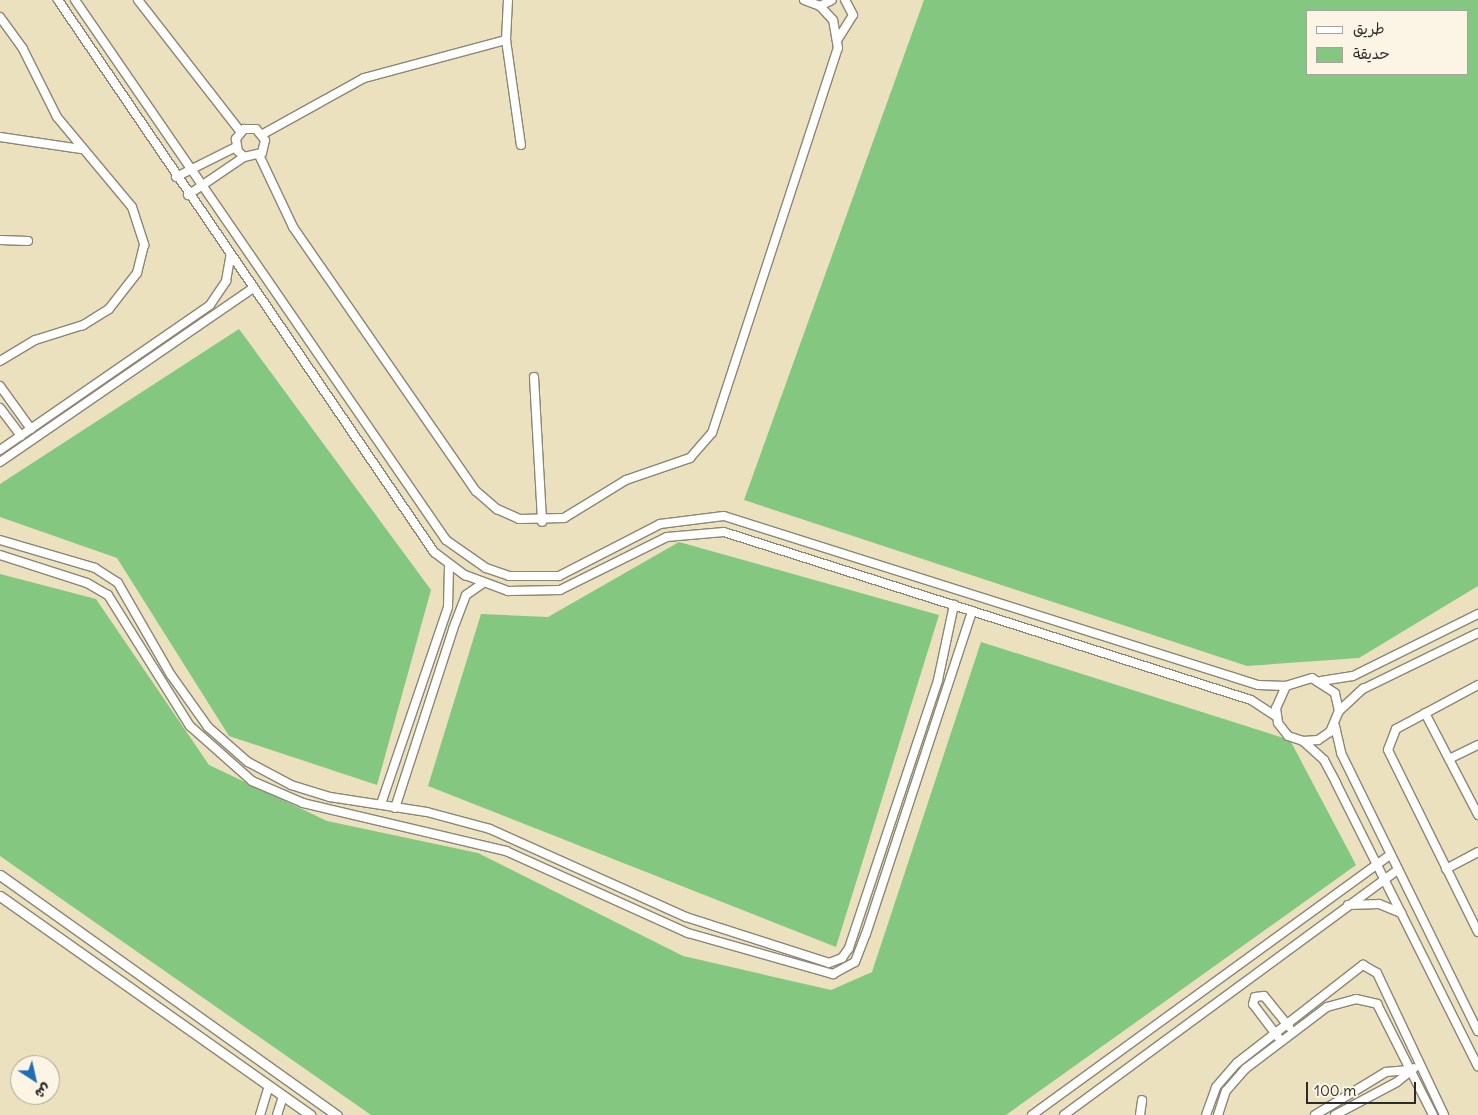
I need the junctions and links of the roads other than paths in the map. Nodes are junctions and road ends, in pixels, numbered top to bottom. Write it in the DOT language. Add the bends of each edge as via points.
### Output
graph roads {
  1 [pos="58,0"];
  2 [pos="75,0"];
  3 [pos="138,0"];
  4 [pos="508,0"];
  5 [pos="804,0"];
  6 [pos="832,0"];
  7 [pos="845,0"];
  8 [pos="820,6"];
  9 [pos="0,17"];
  10 [pos="838,39"];
  11 [pos="506,40"];
  12 [pos="240,131"];
  13 [pos="263,134"];
  14 [pos="0,137"];
  15 [pos="521,145"];
  16 [pos="236,147"];
  17 [pos="81,150"];
  18 [pos="259,155"];
  19 [pos="244,157"];
  20 [pos="194,170"];
  21 [pos="176,177"];
  22 [pos="205,185"];
  23 [pos="188,194"];
  24 [pos="0,240"];
  25 [pos="28,241"];
  26 [pos="231,254"];
  27 [pos="254,288"];
  28 [pos="0,361"];
  29 [pos="534,377"];
  30 [pos="0,386"];
  31 [pos="0,408"];
  32 [pos="30,429"];
  33 [pos="20,436"];
  34 [pos="0,450"];
  35 [pos="0,462"];
  36 [pos="542,522"];
  37 [pos="0,540"];
  38 [pos="0,555"];
  39 [pos="449,565"];
  40 [pos="482,584"];
  41 [pos="954,605"];
  42 [pos="972,611"];
  43 [pos="1478,614"];
  44 [pos="1478,633"];
  45 [pos="1321,681"];
  46 [pos="1286,686"];
  47 [pos="1478,686"];
  48 [pos="1339,711"];
  49 [pos="1425,713"];
  50 [pos="1276,716"];
  51 [pos="1335,726"];
  52 [pos="1303,741"];
  53 [pos="1478,745"];
  54 [pos="1449,760"];
  55 [pos="380,804"];
  56 [pos="1476,806"];
  57 [pos="395,808"];
  58 [pos="1478,815"];
  59 [pos="1478,852"];
  60 [pos="1390,855"];
  61 [pos="1376,864"];
  62 [pos="1446,869"];
  63 [pos="1397,870"];
  64 [pos="0,875"];
  65 [pos="1384,879"];
  66 [pos="0,896"];
  67 [pos="1344,907"];
  68 [pos="1401,912"];
  69 [pos="1478,912"];
  70 [pos="1470,916"];
  71 [pos="1478,932"];
  72 [pos="1382,991"];
  73 [pos="1369,1000"];
  74 [pos="1287,1024"];
  75 [pos="1478,1031"];
  76 [pos="1293,1033"];
  77 [pos="1275,1034"];
  78 [pos="1282,1042"];
  79 [pos="1419,1066"];
  80 [pos="1478,1066"];
  81 [pos="1411,1070"];
  82 [pos="269,1086"];
  83 [pos="283,1096"];
  84 [pos="1142,1100"];
  85 [pos="1337,1114"];
  86 [pos="260,1115"];
  87 [pos="276,1115"];
  88 [pos="310,1115"];
  89 [pos="337,1115"];
  90 [pos="1032,1115"];
  91 [pos="1064,1115"];
  92 [pos="1140,1115"];
  93 [pos="1206,1115"];
  94 [pos="1218,1115"];
  95 [pos="1315,1115"];
  96 [pos="1432,1115"];
  97 [pos="1444,1115"];
  1 -- 21 [label="street"];
  2 -- 20 [label="street"];
  3 -- 12 [label="street"];
  4 -- 11 [label="street"];
  5 -- 8 [label="street"];
  6 -- 8 [label="street"];
  7 -- 10 [label="street" via="853,16"];
  8 -- 10 [label="street" via="833,20"];
  9 -- 17 [label="street" via="22,49 57,117"];
  10 -- 36 [label="street" via="708,441 682,462 626,480 575,514"];
  11 -- 13 [label="street" via="364,78"];
  11 -- 15 [label="street"];
  12 -- 13 [label="street" via="252,128"];
  12 -- 16 [label="street"];
  13 -- 18 [label="street" via="265,147"];
  14 -- 17 [label="street"];
  16 -- 19 [label="street"];
  16 -- 20 [label="street"];
  17 -- 28 [label="street" via="132,207 142,232 143,259 120,299 96,318 36,340"];
  18 -- 19 [label="street"];
  18 -- 36 [label="street" via="293,227 476,491 508,515"];
  19 -- 22 [label="street"];
  20 -- 21 [label="street"];
  20 -- 22 [label="street"];
  21 -- 23 [label="street"];
  22 -- 23 [label="street"];
  22 -- 46 [label="street" via="446,540 486,568 526,578 559,576 660,524 688,517 724,516 1258,685"];
  23 -- 26 [label="street"];
  24 -- 25 [label="street"];
  26 -- 27 [label="street"];
  26 -- 32 [label="street" via="226,281 210,305"];
  27 -- 35 [label="street"];
  27 -- 39 [label="street" via="434,552"];
  29 -- 36 [label="street"];
  30 -- 32 [label="street"];
  31 -- 33 [label="street"];
  32 -- 33 [label="street"];
  33 -- 34 [label="street"];
  37 -- 55 [label="street" via="95,568 118,583 171,675 208,727 248,762 291,785 330,797"];
  38 -- 42 [label="street" via="87,583 108,596 190,726 252,781 303,803 506,851 688,933 833,974 855,962 866,934"];
  39 -- 40 [label="street"];
  39 -- 55 [label="street" via="448,608"];
  40 -- 41 [label="street" via="525,592 560,590 649,544 705,531 742,536"];
  40 -- 57 [label="street" via="466,595 453,628"];
  41 -- 42 [label="street"];
  41 -- 57 [label="street" via="938,680 850,948 836,961 792,952 686,917 490,829"];
  42 -- 50 [label="street" via="1251,700"];
  43 -- 45 [label="street" via="1353,676"];
  44 -- 48 [label="street" via="1363,689"];
  45 -- 46 [label="street" via="1303,678"];
  45 -- 48 [label="street" via="1335,694"];
  46 -- 50 [label="street" via="1277,700"];
  47 -- 49 [label="street"];
  48 -- 51 [label="street"];
  49 -- 54 [label="street"];
  49 -- 62 [label="street" via="1396,730 1388,750"];
  50 -- 52 [label="street" via="1283,730"];
  51 -- 52 [label="street" via="1325,736"];
  51 -- 60 [label="street" via="1341,753"];
  52 -- 61 [label="street" via="1324,760"];
  53 -- 54 [label="street"];
  54 -- 56 [label="street"];
  55 -- 57 [label="street"];
  56 -- 58 [label="street"];
  59 -- 62 [label="street"];
  60 -- 61 [label="street"];
  60 -- 63 [label="street"];
  61 -- 65 [label="street"];
  61 -- 90 [label="street"];
  62 -- 70 [label="street"];
  63 -- 65 [label="street"];
  63 -- 75 [label="street"];
  64 -- 89 [label="street"];
  65 -- 67 [label="street"];
  65 -- 68 [label="street"];
  66 -- 82 [label="street"];
  67 -- 68 [label="street" via="1367,902"];
  67 -- 91 [label="street"];
  68 -- 80 [label="street"];
  69 -- 70 [label="street"];
  70 -- 71 [label="street"];
  72 -- 73 [label="street"];
  72 -- 74 [label="street" via="1375,970 1359,967"];
  72 -- 79 [label="street"];
  73 -- 76 [label="street" via="1334,1003"];
  73 -- 81 [label="street" via="1383,1014"];
  74 -- 76 [label="street"];
  74 -- 77 [label="street"];
  74 -- 77 [label="street" via="1264,996 1255,997 1253,1004"];
  76 -- 78 [label="street"];
  77 -- 78 [label="street"];
  77 -- 93 [label="street" via="1225,1074"];
  78 -- 94 [label="street" via="1234,1079"];
  79 -- 81 [label="street"];
  79 -- 97 [label="street"];
  81 -- 85 [label="street" via="1397,1082"];
  81 -- 95 [label="street" via="1386,1072"];
  81 -- 96 [label="street"];
  82 -- 83 [label="street"];
  82 -- 86 [label="street"];
  83 -- 87 [label="street"];
  83 -- 88 [label="street"];
  84 -- 92 [label="street"];
}
